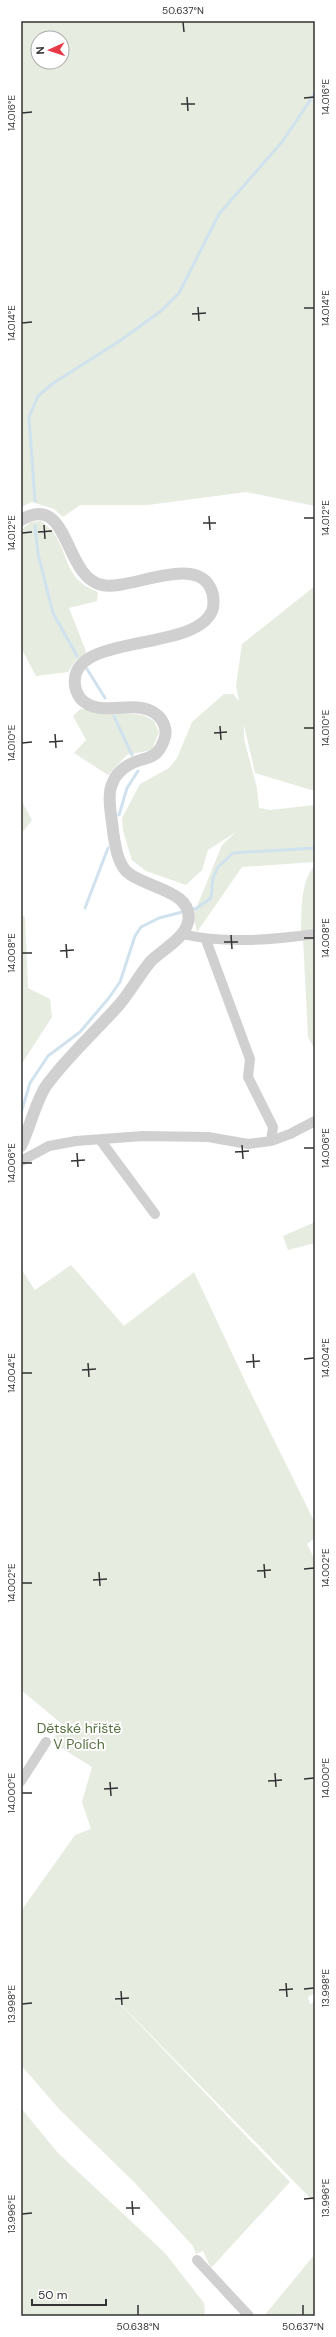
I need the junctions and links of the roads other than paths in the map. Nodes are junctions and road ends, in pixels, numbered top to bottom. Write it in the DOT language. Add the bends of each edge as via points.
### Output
graph roads {
  1 [pos="21,520"];
  2 [pos="182,934"];
  3 [pos="315,934"];
  4 [pos="206,940"];
  5 [pos="315,1121"];
  6 [pos="101,1141"];
  7 [pos="271,1141"];
  8 [pos="21,1146"];
  9 [pos="21,1162"];
  10 [pos="155,1214"];
  11 [pos="46,1742"];
  12 [pos="21,1780"];
  13 [pos="197,2260"];
  14 [pos="249,2316"];
  1 -- 2 [label="street" via="34,514 49,517 59,525 81,571 90,580 102,585 116,585 173,574 192,574 210,586 214,601 211,614 196,628 88,658 79,666 74,685 79,697 88,704 104,708 140,707 154,712 163,722 166,735 160,752 128,765 111,784 114,835 120,865 133,878 174,894 186,904 189,918"];
  2 -- 4 [label="street"];
  2 -- 8 [label="street" via="151,962 131,991 44,1089"];
  3 -- 4 [label="street" via="273,939"];
  4 -- 7 [label="street" via="250,1059 248,1077 273,1128"];
  5 -- 7 [label="street"];
  6 -- 7 [label="street" via="143,1136 208,1137 248,1144"];
  6 -- 9 [label="street" via="76,1141 49,1146"];
  6 -- 10 [label="street"];
  11 -- 12 [label="street"];
  13 -- 14 [label="street"];
}
